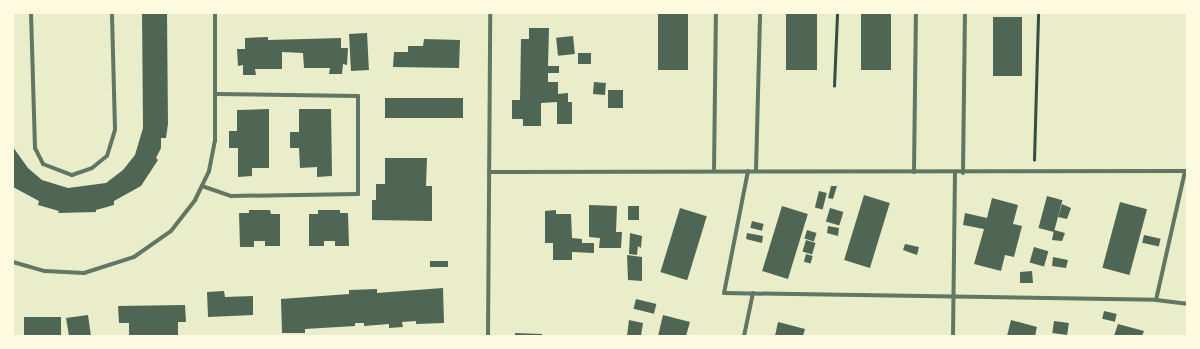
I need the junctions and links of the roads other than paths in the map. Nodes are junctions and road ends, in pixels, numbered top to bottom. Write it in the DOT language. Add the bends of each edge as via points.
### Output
graph roads {
  1 [pos="31,13"];
  2 [pos="112,13"];
  3 [pos="215,13"];
  4 [pos="490,13"];
  5 [pos="716,13"];
  6 [pos="760,13"];
  7 [pos="916,13"];
  8 [pos="965,13"];
  9 [pos="216,94"];
  10 [pos="756,170"];
  11 [pos="714,171"];
  12 [pos="748,171"];
  13 [pos="1186,171"];
  14 [pos="489,172"];
  15 [pos="914,172"];
  16 [pos="955,173"];
  17 [pos="963,173"];
  18 [pos="202,186"];
  19 [pos="13,262"];
  20 [pos="753,293"];
  21 [pos="954,298"];
  22 [pos="1156,300"];
  23 [pos="1187,304"];
  24 [pos="488,336"];
  25 [pos="744,336"];
  26 [pos="953,336"];
  1 -- 2 [label="street" via="35,148 43,164 72,175 92,168 107,156 116,129"];
  3 -- 9 [label="street"];
  4 -- 14 [label="street"];
  5 -- 11 [label="street"];
  6 -- 10 [label="street"];
  7 -- 15 [label="street"];
  8 -- 17 [label="street"];
  9 -- 18 [label="street" via="216,141 209,171"];
  9 -- 18 [label="street" via="358,96 358,194 231,196"];
  10 -- 12 [label="street"];
  10 -- 15 [label="street"];
  11 -- 12 [label="street"];
  11 -- 14 [label="street"];
  12 -- 20 [label="street" via="724,293"];
  13 -- 17 [label="street"];
  13 -- 22 [label="street"];
  14 -- 24 [label="street"];
  15 -- 16 [label="street"];
  16 -- 17 [label="street"];
  16 -- 21 [label="street"];
  18 -- 19 [label="street" via="195,200 171,231 149,249 119,264 84,273 45,271"];
  20 -- 21 [label="street"];
  20 -- 25 [label="street"];
  21 -- 22 [label="street"];
  21 -- 26 [label="street"];
  22 -- 23 [label="street"];
}
